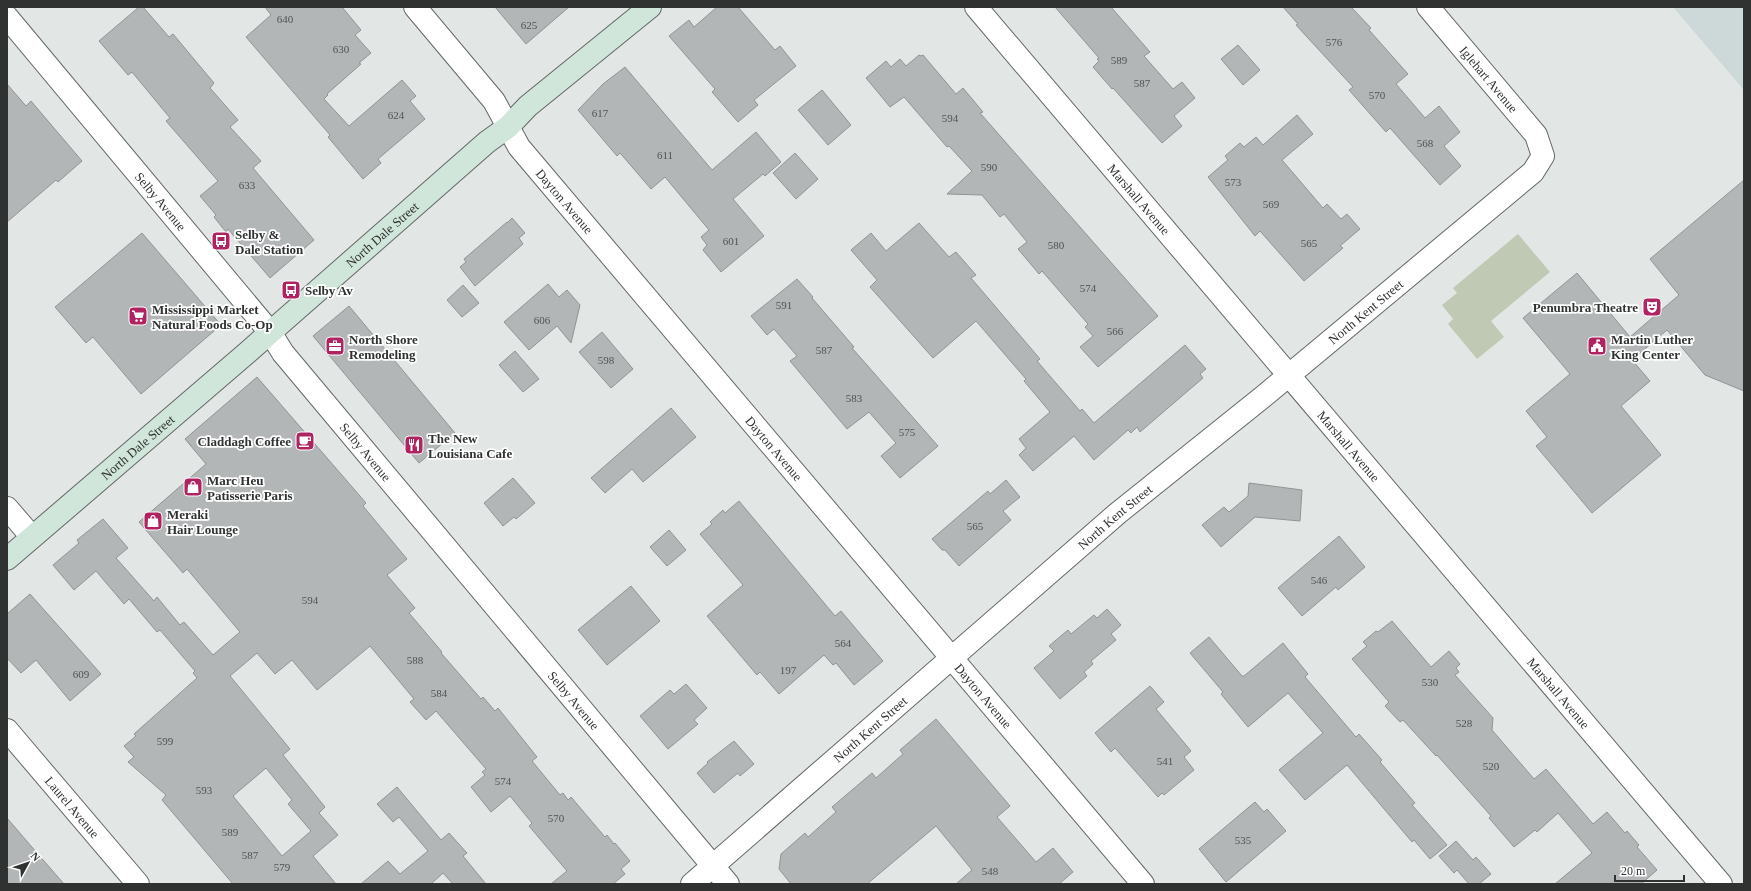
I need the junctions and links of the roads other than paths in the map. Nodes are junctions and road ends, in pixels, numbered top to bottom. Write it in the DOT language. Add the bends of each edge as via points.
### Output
graph roads {
  1 [pos="415,7"];
  2 [pos="650,7"];
  3 [pos="976,7"];
  4 [pos="1428,7"];
  5 [pos="7,17"];
  6 [pos="508,127"];
  7 [pos="1543,156"];
  8 [pos="270,332"];
  9 [pos="1289,375"];
  10 [pos="7,508"];
  11 [pos="32,537"];
  12 [pos="7,559"];
  13 [pos="951,657"];
  14 [pos="7,730"];
  15 [pos="713,866"];
  16 [pos="138,884"];
  17 [pos="692,884"];
  18 [pos="728,884"];
  19 [pos="1143,884"];
  20 [pos="1721,884"];
  1 -- 6 [label="street, Dayton Avenue" via="494,101"];
  2 -- 6 [label="main road, North Dale Street" via="528,106"];
  3 -- 9 [label="street, Marshall Avenue"];
  4 -- 7 [label="street, Iglehart Avenue" via="1536,134"];
  5 -- 8 [label="street, Selby Avenue"];
  6 -- 8 [label="main road, North Dale Street"];
  6 -- 13 [label="street, Dayton Avenue" via="524,154"];
  7 -- 9 [label="street, North Kent Street" via="1533,172"];
  8 -- 11 [label="main road, North Dale Street"];
  8 -- 15 [label="street, Selby Avenue" via="283,352"];
  9 -- 13 [label="street, North Kent Street" via="1118,513"];
  9 -- 20 [label="street, Marshall Avenue"];
  10 -- 11 [label="street"];
  11 -- 12 [label="main road, North Dale Street"];
  13 -- 15 [label="street, North Kent Street"];
  13 -- 19 [label="street, Dayton Avenue"];
  14 -- 16 [label="street, Laurel Avenue"];
  15 -- 17 [label="street, North Kent Street"];
  15 -- 18 [label="street, Selby Avenue"];
}
